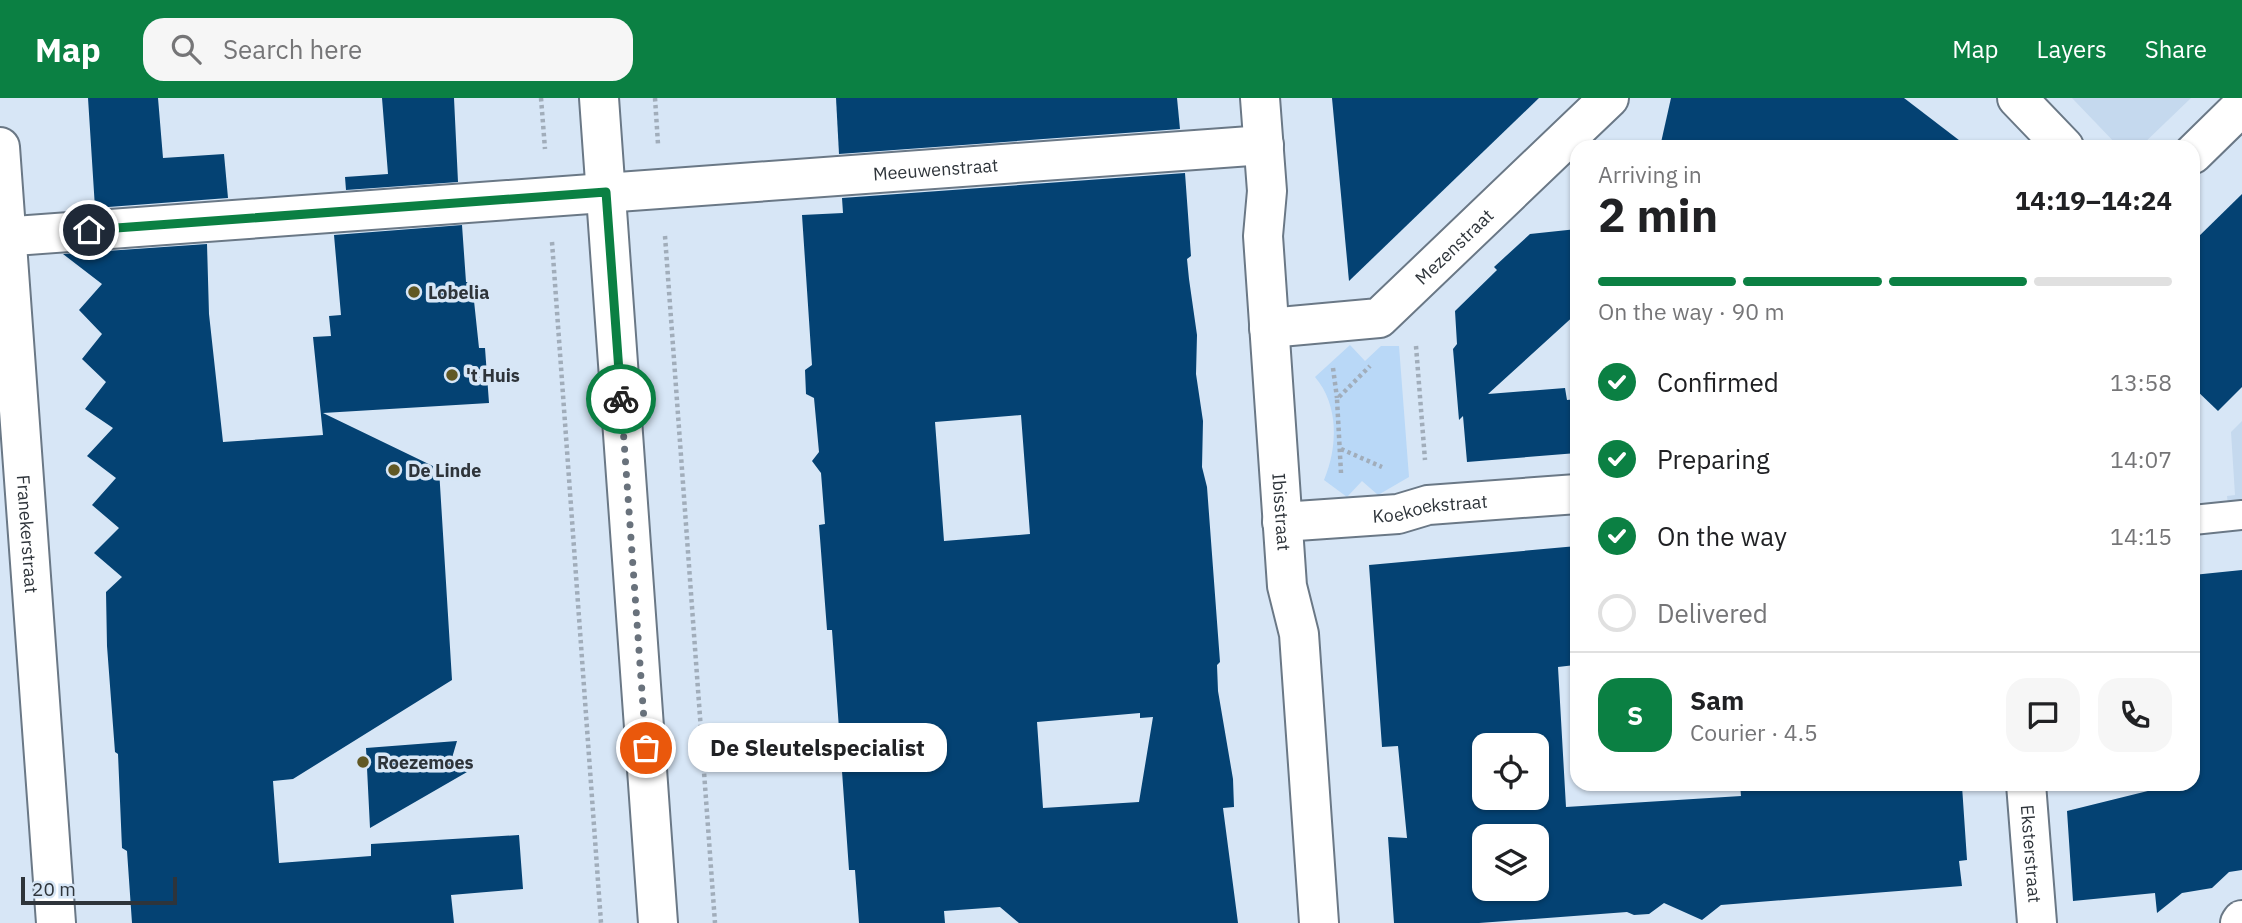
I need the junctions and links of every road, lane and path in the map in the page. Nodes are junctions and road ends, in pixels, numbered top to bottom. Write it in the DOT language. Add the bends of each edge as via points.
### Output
graph roads {
  1 [pos="541,98"];
  2 [pos="599,98"];
  3 [pos="655,98"];
  4 [pos="1260,98"];
  5 [pos="1609,98"];
  6 [pos="2017,98"];
  7 [pos="2242,106"];
  8 [pos="2057,140"];
  9 [pos="1264,145"];
  10 [pos="0,147"];
  11 [pos="2200,147"];
  12 [pos="662,188"];
  13 [pos="606,192"];
  14 [pos="548,195"];
  15 [pos="3,237"];
  16 [pos="1394,304"];
  17 [pos="1269,328"];
  18 [pos="1373,364"];
  19 [pos="1570,495"];
  20 [pos="1428,505"];
  21 [pos="2242,515"];
  22 [pos="1321,519"];
  23 [pos="2200,519"];
  24 [pos="1282,522"];
  25 [pos="2027,791"];
  26 [pos="56,923"];
  27 [pos="601,923"];
  28 [pos="658,923"];
  29 [pos="715,923"];
  30 [pos="1319,923"];
  31 [pos="2037,923"];
  1 -- 14 [label="path"];
  2 -- 13 [label="street"];
  3 -- 12 [label="path"];
  4 -- 9 [label="street, Ibisstraat"];
  5 -- 16 [label="street, Mezenstraat"];
  6 -- 8 [label="street"];
  7 -- 11 [label="street"];
  9 -- 12 [label="street, Meeuwenstraat"];
  9 -- 17 [label="street, Ibisstraat"];
  10 -- 15 [label="street, Franekerstraat"];
  12 -- 13 [label="street, Meeuwenstraat"];
  12 -- 29 [label="path"];
  13 -- 14 [label="street, Meeuwenstraat"];
  13 -- 28 [label="street"];
  14 -- 15 [label="street, Meeuwenstraat"];
  14 -- 27 [label="path"];
  15 -- 26 [label="street, Franekerstraat"];
  16 -- 17 [label="street, Mezenstraat" via="1380,318"];
  16 -- 20 [label="path" via="1415,327"];
  17 -- 24 [label="street, Ibisstraat"];
  18 -- 22 [label="path" via="1338,399 1342,470"];
  19 -- 20 [label="street, Koekoekstraat"];
  20 -- 22 [label="street, Koekoekstraat" via="1398,514"];
  21 -- 23 [label="lane"];
  22 -- 24 [label="street, Koekoekstraat"];
  24 -- 30 [label="street, Ibisstraat" via="1287,586 1299,634"];
  25 -- 31 [label="street, Eksterstraat"];
}
